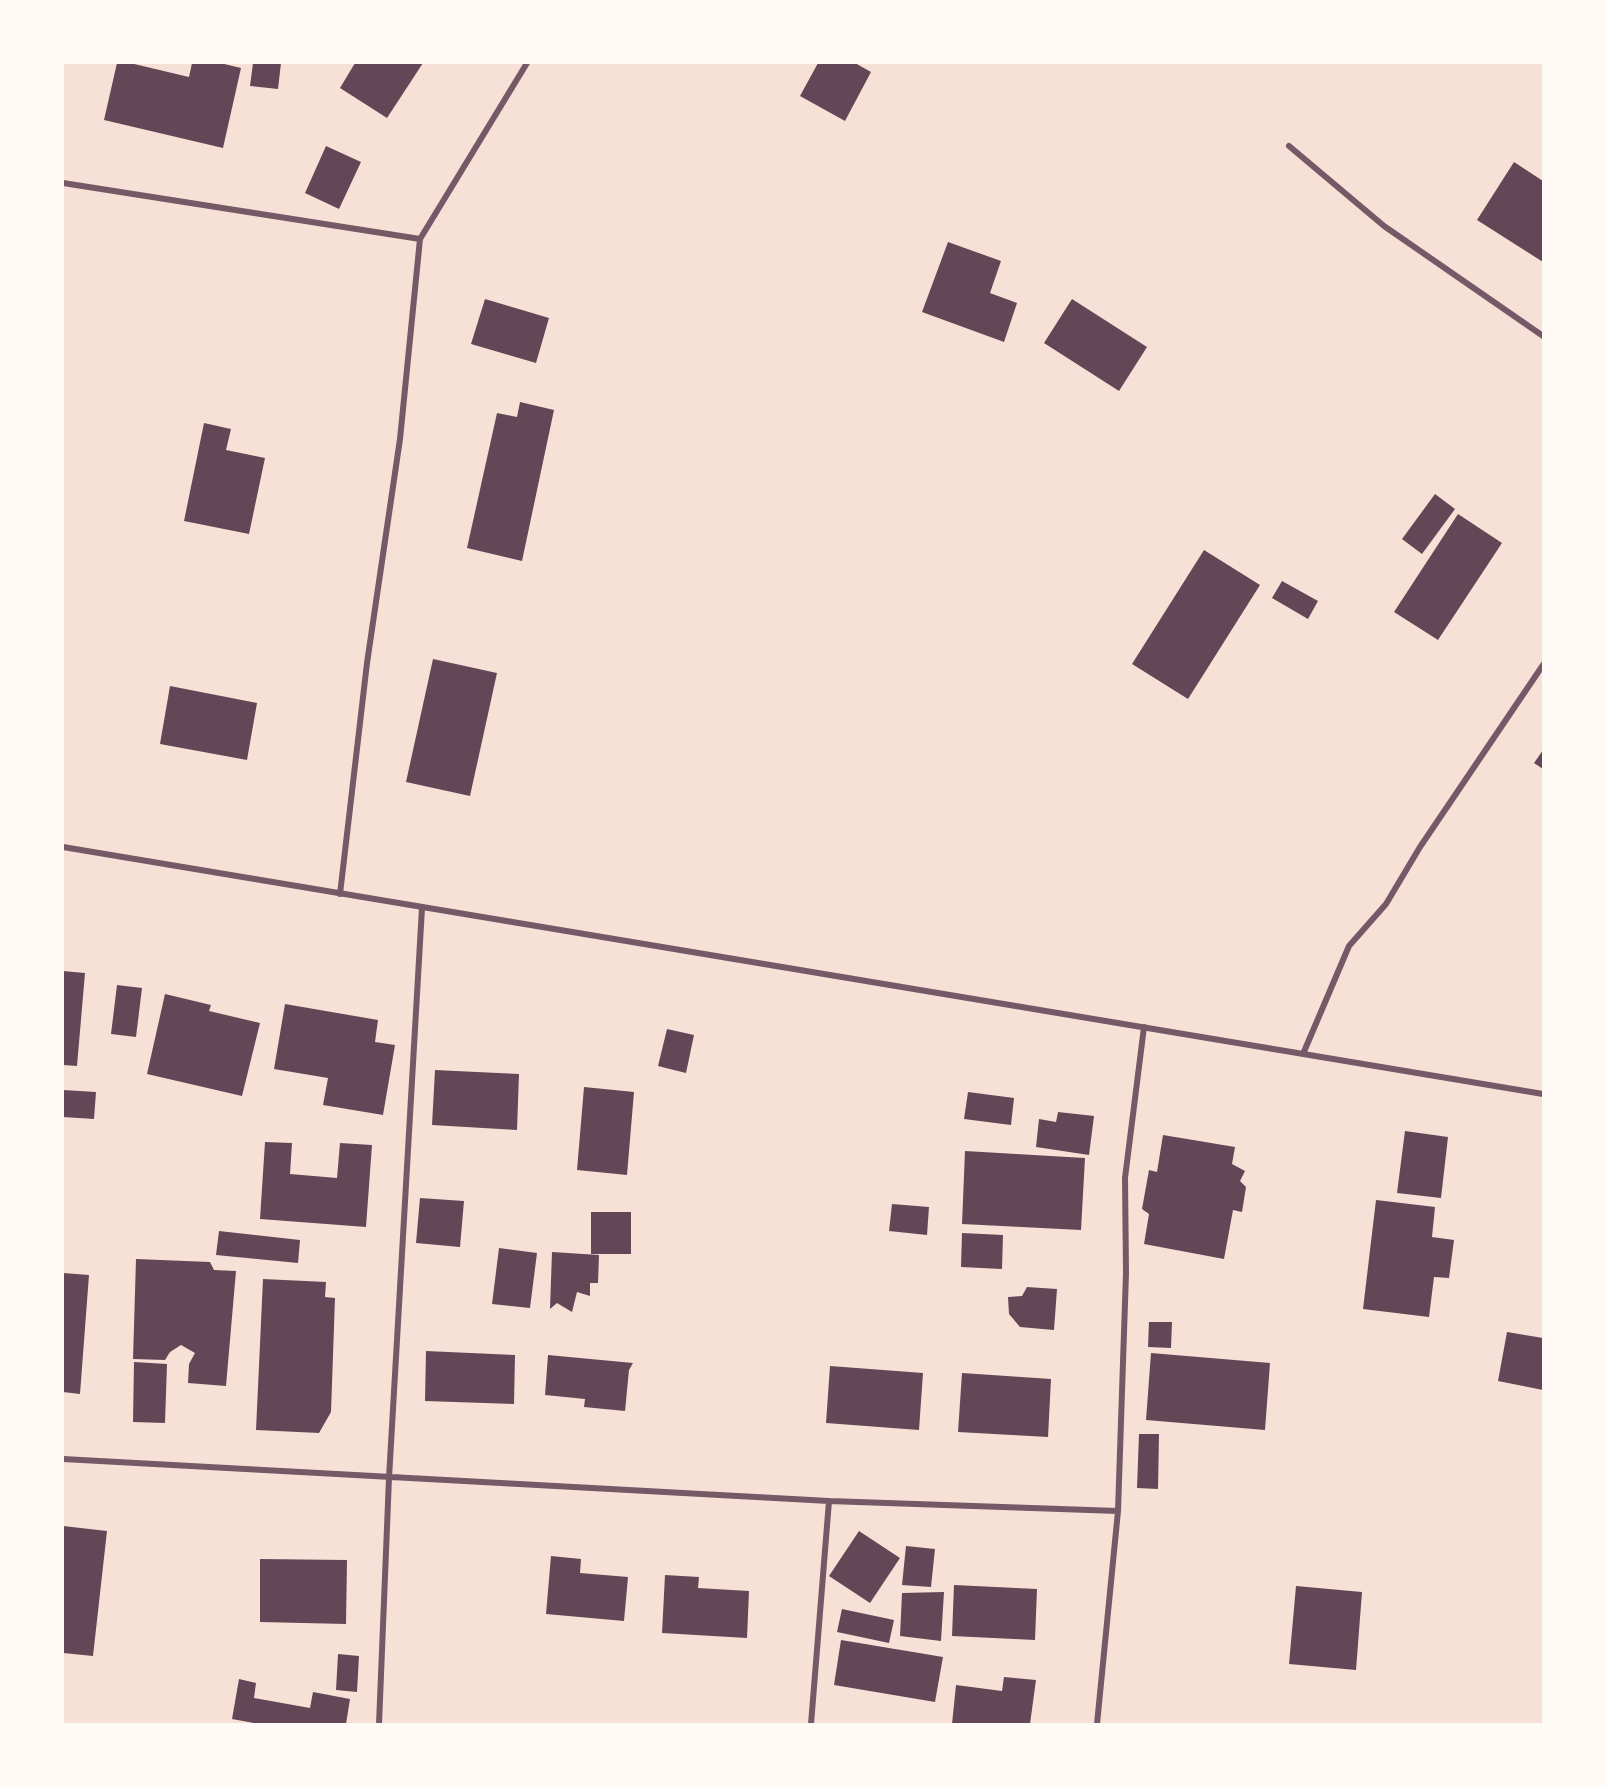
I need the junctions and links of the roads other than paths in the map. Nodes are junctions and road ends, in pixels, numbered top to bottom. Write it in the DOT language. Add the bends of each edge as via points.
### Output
graph roads {
  1 [pos="527,63"];
  2 [pos="1288,146"];
  3 [pos="63,183"];
  4 [pos="420,239"];
  5 [pos="1543,336"];
  6 [pos="1543,665"];
  7 [pos="63,847"];
  8 [pos="340,894"];
  9 [pos="422,908"];
  10 [pos="1144,1027"];
  11 [pos="1304,1054"];
  12 [pos="1543,1094"];
  13 [pos="63,1459"];
  14 [pos="389,1478"];
  15 [pos="829,1501"];
  16 [pos="1118,1511"];
  17 [pos="379,1724"];
  18 [pos="811,1724"];
  19 [pos="1097,1724"];
  1 -- 4 [label="street"];
  2 -- 5 [label="street" via="1384,226"];
  3 -- 4 [label="street"];
  4 -- 8 [label="street" via="400,439 367,663"];
  6 -- 11 [label="street" via="1386,904 1349,946"];
  7 -- 8 [label="street"];
  8 -- 9 [label="street"];
  9 -- 10 [label="street"];
  9 -- 14 [label="street"];
  10 -- 11 [label="street"];
  10 -- 16 [label="street" via="1125,1178"];
  11 -- 12 [label="street"];
  13 -- 14 [label="street"];
  14 -- 15 [label="street"];
  14 -- 17 [label="street"];
  15 -- 16 [label="street"];
  15 -- 18 [label="street"];
  16 -- 19 [label="street"];
}
